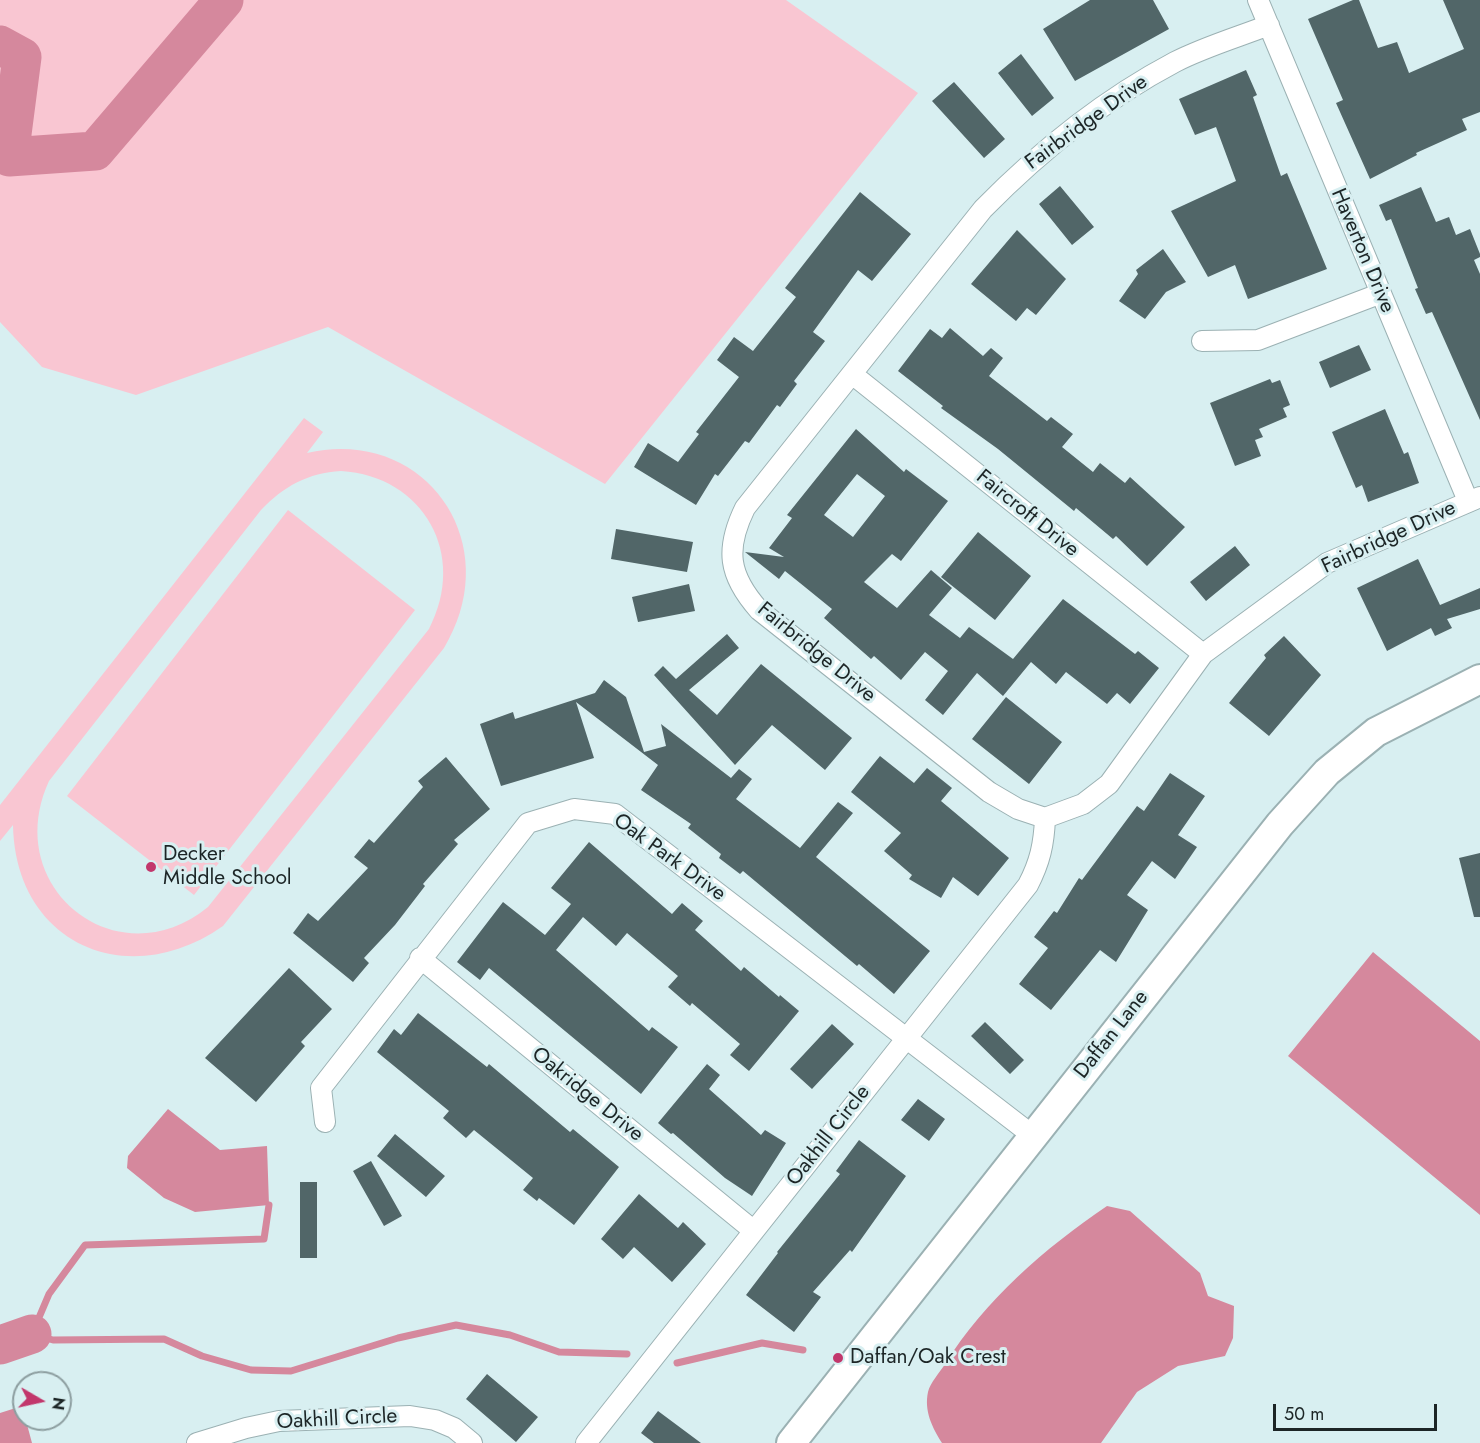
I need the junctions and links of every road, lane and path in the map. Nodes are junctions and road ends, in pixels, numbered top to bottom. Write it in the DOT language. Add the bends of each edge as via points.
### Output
graph roads {
  1 [pos="1258,0"];
  2 [pos="1269,25"];
  3 [pos="1379,294"];
  4 [pos="1202,341"];
  5 [pos="852,374"];
  6 [pos="1474,499"];
  7 [pos="1203,654"];
  8 [pos="1480,679"];
  9 [pos="1045,818"];
  10 [pos="420,958"];
  11 [pos="906,1038"];
  12 [pos="325,1122"];
  13 [pos="1032,1135"];
  14 [pos="754,1231"];
  15 [pos="197,1443"];
  16 [pos="472,1443"];
  17 [pos="586,1443"];
  18 [pos="790,1443"];
  1 -- 2 [label="street, Haverton Drive"];
  2 -- 3 [label="street, Haverton Drive"];
  2 -- 5 [label="street, Fairbridge Drive" via="1176,61 1112,101 1027,164 983,209"];
  3 -- 4 [label="street" via="1258,340"];
  3 -- 6 [label="street, Haverton Drive"];
  5 -- 7 [label="street, Faircroft Drive"];
  5 -- 9 [label="street, Fairbridge Drive" via="745,508 735,528 731,554 735,575 759,610 989,792 1018,809"];
  6 -- 7 [label="street, Fairbridge Drive" via="1327,563"];
  7 -- 9 [label="street, Fairbridge Drive" via="1109,784 1083,804"];
  8 -- 13 [label="street, Daffan Lane" via="1376,732 1327,772 1280,824"];
  9 -- 11 [label="street, Oakhill Circle" via="1040,863 1028,885"];
  10 -- 11 [label="street, Oak Park Drive" via="528,823 574,808 615,814"];
  10 -- 12 [label="street, Oak Park Drive" via="321,1088"];
  10 -- 14 [label="street, Oakridge Drive"];
  11 -- 13 [label="street, Oak Park Drive"];
  11 -- 14 [label="street, Oakhill Circle"];
  13 -- 18 [label="street, Daffan Lane"];
  14 -- 17 [label="street, Oakhill Circle"];
  15 -- 16 [label="street, Oakhill Circle" via="279,1421 410,1416 454,1428"];
}
